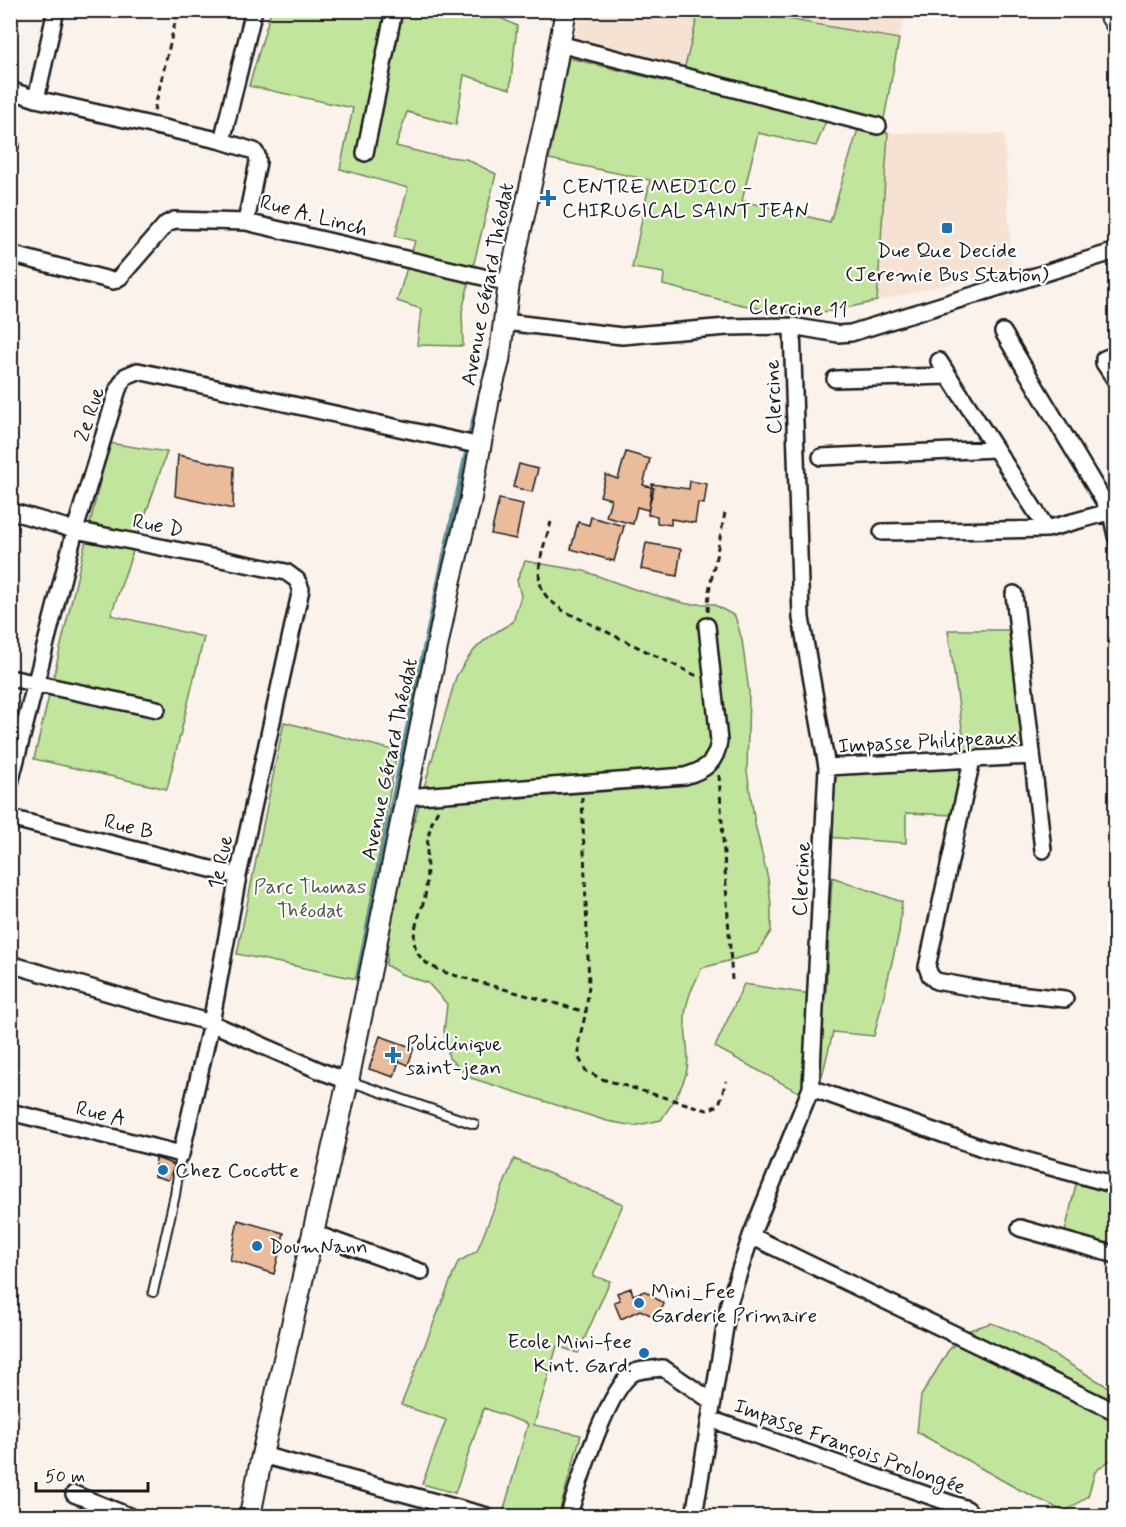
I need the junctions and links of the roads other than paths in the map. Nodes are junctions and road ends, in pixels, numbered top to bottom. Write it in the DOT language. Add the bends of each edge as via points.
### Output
graph roads {
  1 [pos="56,10"];
  2 [pos="254,10"];
  3 [pos="394,10"];
  4 [pos="566,10"];
  5 [pos="1107,10"];
  6 [pos="1116,24"];
  7 [pos="560,44"];
  8 [pos="10,90"];
  9 [pos="36,99"];
  10 [pos="878,126"];
  11 [pos="222,141"];
  12 [pos="364,153"];
  13 [pos="246,222"];
  14 [pos="1116,251"];
  15 [pos="10,254"];
  16 [pos="506,283"];
  17 [pos="505,322"];
  18 [pos="792,326"];
  19 [pos="1003,332"];
  20 [pos="1116,354"];
  21 [pos="939,361"];
  22 [pos="949,376"];
  23 [pos="835,380"];
  24 [pos="1116,381"];
  25 [pos="481,446"];
  26 [pos="995,449"];
  27 [pos="821,457"];
  28 [pos="10,512"];
  29 [pos="1113,512"];
  30 [pos="1047,529"];
  31 [pos="75,530"];
  32 [pos="882,532"];
  33 [pos="1116,536"];
  34 [pos="297,580"];
  35 [pos="1014,594"];
  36 [pos="707,626"];
  37 [pos="10,678"];
  38 [pos="36,682"];
  39 [pos="157,709"];
  40 [pos="1031,756"];
  41 [pos="972,760"];
  42 [pos="827,767"];
  43 [pos="10,783"];
  44 [pos="406,797"];
  45 [pos="10,818"];
  46 [pos="1043,850"];
  47 [pos="238,876"];
  48 [pos="10,964"];
  49 [pos="1065,999"];
  50 [pos="211,1023"];
  51 [pos="348,1081"];
  52 [pos="811,1088"];
  53 [pos="10,1112"];
  54 [pos="474,1124"];
  55 [pos="181,1154"];
  56 [pos="1116,1185"];
  57 [pos="1020,1228"];
  58 [pos="313,1233"];
  59 [pos="751,1236"];
  60 [pos="1116,1254"];
  61 [pos="421,1272"];
  62 [pos="153,1292"];
  63 [pos="713,1402"];
  64 [pos="1116,1412"];
  65 [pos="710,1419"];
  66 [pos="262,1455"];
  67 [pos="74,1494"];
  68 [pos="101,1512"];
  69 [pos="574,1515"];
  70 [pos="129,1516"];
  71 [pos="250,1516"];
  72 [pos="487,1516"];
  73 [pos="694,1516"];
  74 [pos="973,1516"];
  1 -- 9 [label="street"];
  2 -- 11 [label="street"];
  3 -- 12 [label="street"];
  4 -- 7 [label="street, Avenue Gérard Théodat"];
  5 -- 6 [label="street"];
  7 -- 10 [label="street"];
  7 -- 16 [label="street, Avenue Gérard Théodat" via="528,202"];
  8 -- 9 [label="street, Rue A. Linch"];
  9 -- 11 [label="street, Rue A. Linch"];
  11 -- 13 [label="street, Rue A. Linch" via="258,155"];
  13 -- 15 [label="street" via="174,220 113,281"];
  13 -- 16 [label="street, Rue A. Linch"];
  14 -- 18 [label="street, Clercine 11" via="851,333"];
  16 -- 17 [label="street, Avenue Gérard Théodat"];
  17 -- 18 [label="street, Clercine 11" via="622,336"];
  17 -- 25 [label="street, Avenue Gérard Théodat"];
  18 -- 42 [label="street, Clercine" via="801,618"];
  19 -- 29 [label="street"];
  20 -- 24 [label="street" via="1104,359 1104,363"];
  21 -- 22 [label="street"];
  22 -- 23 [label="street"];
  22 -- 26 [label="street"];
  25 -- 31 [label="street, 2e Rue" via="138,371 126,376 118,389"];
  25 -- 44 [label="street, Avenue Gérard Théodat"];
  26 -- 27 [label="street"];
  26 -- 30 [label="street"];
  28 -- 31 [label="street, Rue D"];
  29 -- 30 [label="street"];
  29 -- 33 [label="street"];
  30 -- 32 [label="street"];
  31 -- 34 [label="street, Rue D" via="286,572"];
  31 -- 38 [label="street, 2e Rue"];
  34 -- 47 [label="street, 1e Rue" via="301,589"];
  35 -- 40 [label="street"];
  36 -- 44 [label="street" via="719,741 717,754 700,772"];
  37 -- 38 [label="street"];
  38 -- 39 [label="street"];
  38 -- 43 [label="street, 2e Rue"];
  40 -- 41 [label="street, Impasse Philippeaux"];
  40 -- 46 [label="street"];
  41 -- 42 [label="street, Impasse Philippeaux"];
  41 -- 49 [label="street" via="927,967 930,975 936,981 991,991"];
  42 -- 52 [label="street, Clercine"];
  44 -- 51 [label="street, Avenue Gérard Théodat"];
  45 -- 47 [label="street, Rue B"];
  47 -- 50 [label="street, 1e Rue"];
  48 -- 50 [label="street"];
  50 -- 51 [label="street"];
  50 -- 55 [label="street, 1e Rue"];
  51 -- 54 [label="lane"];
  51 -- 58 [label="street, Avenue Gérard Théodat"];
  52 -- 56 [label="street" via="985,1149"];
  52 -- 59 [label="street, Clercine"];
  53 -- 55 [label="street, Rue A"];
  55 -- 62 [label="lane"];
  57 -- 60 [label="street"];
  58 -- 61 [label="street"];
  58 -- 66 [label="street, Avenue Gérard Théodat"];
  59 -- 63 [label="street, Clercine" via="729,1303"];
  59 -- 64 [label="street"];
  63 -- 65 [label="street, Clercine"];
  63 -- 69 [label="street" via="663,1368 635,1372 621,1385 592,1442"];
  65 -- 73 [label="street, Clercine"];
  65 -- 74 [label="street, Impasse François Prolongée" via="967,1509"];
  66 -- 71 [label="street, Avenue Gérard Théodat"];
  66 -- 72 [label="street"];
  67 -- 68 [label="street"];
  68 -- 70 [label="street"];
}
